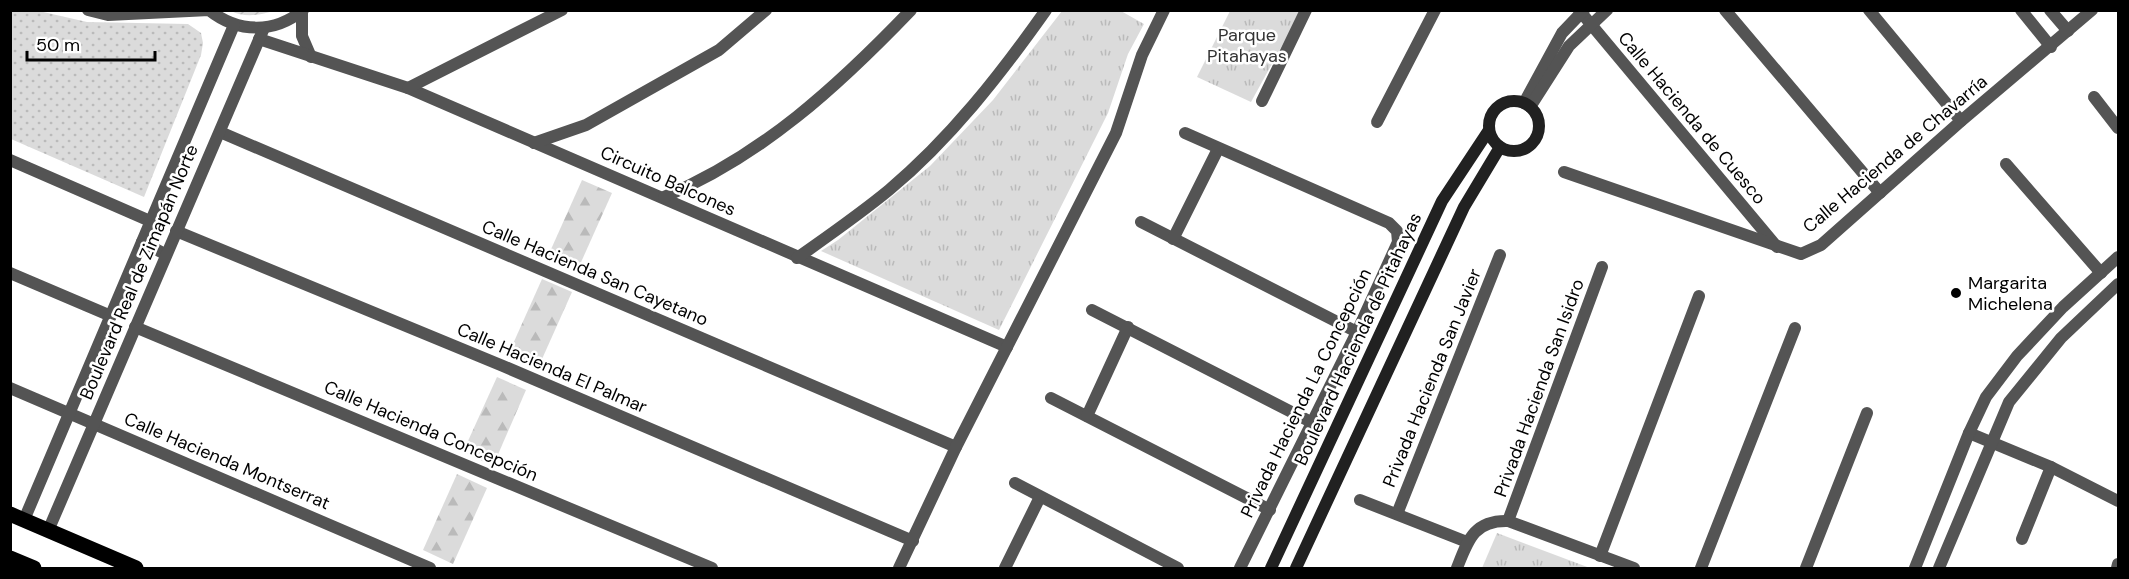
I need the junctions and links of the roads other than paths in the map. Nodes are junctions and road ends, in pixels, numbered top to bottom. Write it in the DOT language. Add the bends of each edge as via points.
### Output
graph roads {
  1 [pos="88,10"];
  2 [pos="209,10"];
  3 [pos="562,10"];
  4 [pos="766,10"];
  5 [pos="911,10"];
  6 [pos="1046,10"];
  7 [pos="1164,10"];
  8 [pos="1306,10"];
  9 [pos="1435,10"];
  10 [pos="1607,10"];
  11 [pos="1725,10"];
  12 [pos="1869,10"];
  13 [pos="2021,10"];
  14 [pos="2050,10"];
  15 [pos="2092,10"];
  16 [pos="302,11"];
  17 [pos="1582,11"];
  18 [pos="234,25"];
  19 [pos="1590,25"];
  20 [pos="2068,31"];
  21 [pos="261,33"];
  22 [pos="2051,47"];
  23 [pos="311,57"];
  24 [pos="408,88"];
  25 [pos="2094,97"];
  26 [pos="1262,101"];
  27 [pos="1527,105"];
  28 [pos="1961,121"];
  29 [pos="1377,122"];
  30 [pos="2118,128"];
  31 [pos="1489,130"];
  32 [pos="220,132"];
  33 [pos="1185,133"];
  34 [pos="534,143"];
  35 [pos="1500,147"];
  36 [pos="1218,149"];
  37 [pos="10,160"];
  38 [pos="2006,164"];
  39 [pos="1564,172"];
  40 [pos="1880,193"];
  41 [pos="664,197"];
  42 [pos="150,221"];
  43 [pos="1141,222"];
  44 [pos="176,231"];
  45 [pos="1173,239"];
  46 [pos="142,242"];
  47 [pos="1777,248"];
  48 [pos="165,254"];
  49 [pos="1500,255"];
  50 [pos="2118,257"];
  51 [pos="797,258"];
  52 [pos="1602,267"];
  53 [pos="10,273"];
  54 [pos="2100,273"];
  55 [pos="2117,288"];
  56 [pos="1700,296"];
  57 [pos="1092,310"];
  58 [pos="111,316"];
  59 [pos="135,327"];
  60 [pos="1128,327"];
  61 [pos="1795,327"];
  62 [pos="1357,332"];
  63 [pos="1007,347"];
  64 [pos="10,388"];
  65 [pos="1051,398"];
  66 [pos="69,413"];
  67 [pos="1867,413"];
  68 [pos="1087,416"];
  69 [pos="93,423"];
  70 [pos="1313,423"];
  71 [pos="1969,432"];
  72 [pos="1992,443"];
  73 [pos="956,447"];
  74 [pos="2051,467"];
  75 [pos="1015,483"];
  76 [pos="1040,497"];
  77 [pos="1360,500"];
  78 [pos="2118,501"];
  79 [pos="1270,510"];
  80 [pos="1397,514"];
  81 [pos="17,517"];
  82 [pos="1508,521"];
  83 [pos="48,531"];
  84 [pos="2022,539"];
  85 [pos="913,541"];
  86 [pos="1467,542"];
  87 [pos="1600,556"];
  88 [pos="10,558"];
  89 [pos="2118,564"];
  90 [pos="1919,567"];
  91 [pos="34,568"];
  92 [pos="136,568"];
  93 [pos="430,568"];
  94 [pos="712,568"];
  95 [pos="899,568"];
  96 [pos="1005,568"];
  97 [pos="1178,568"];
  98 [pos="1240,568"];
  99 [pos="1270,568"];
  100 [pos="1296,568"];
  101 [pos="1457,568"];
  102 [pos="1634,568"];
  103 [pos="1701,568"];
  104 [pos="1806,568"];
  105 [pos="1938,568"];
  106 [pos="2116,568"];
  1 -- 2 [label="street" via="108,15"];
  2 -- 18 [label="street"];
  3 -- 24 [label="street"];
  4 -- 34 [label="street" via="719,50 690,67 586,124"];
  5 -- 41 [label="street" via="852,72 798,118 736,162"];
  6 -- 51 [label="street" via="1003,72 948,133 890,189"];
  7 -- 63 [label="street" via="1142,55 1116,133"];
  8 -- 26 [label="street"];
  9 -- 29 [label="street"];
  10 -- 19 [label="street"];
  11 -- 40 [label="street"];
  12 -- 28 [label="street"];
  13 -- 22 [label="street"];
  14 -- 20 [label="street"];
  15 -- 20 [label="street, Calle Hacienda de Chavarría"];
  16 -- 21 [label="street"];
  16 -- 23 [label="street" via="302,36"];
  17 -- 19 [label="street, Calle Hacienda de Cuesco"];
  17 -- 27 [label="street" via="1562,33"];
  18 -- 21 [label="street"];
  18 -- 42 [label="street, Boulevard Real de Zimapán Norte"];
  19 -- 27 [label="street" via="1569,46"];
  19 -- 47 [label="street, Calle Hacienda de Cuesco"];
  20 -- 22 [label="street, Calle Hacienda de Chavarría"];
  21 -- 23 [label="street, Circuito Balcones"];
  21 -- 32 [label="street, Boulevard Real de Zimapán Norte"];
  22 -- 28 [label="street, Calle Hacienda de Chavarría"];
  23 -- 24 [label="street, Circuito Balcones"];
  24 -- 34 [label="street, Circuito Balcones"];
  25 -- 30 [label="street"];
  27 -- 31 [label="street" via="1509,102 1496,109"];
  27 -- 35 [label="street" via="1539,121 1536,137 1524,149"];
  28 -- 40 [label="street, Calle Hacienda de Chavarría"];
  31 -- 35 [label="street"];
  31 -- 99 [label="street, Boulevard Hacienda de Pitahayas" via="1442,201"];
  32 -- 44 [label="street, Boulevard Real de Zimapán Norte"];
  32 -- 73 [label="street, Calle Hacienda San Cayetano"];
  33 -- 36 [label="street"];
  34 -- 41 [label="street, Circuito Balcones"];
  35 -- 100 [label="street" via="1464,207"];
  36 -- 45 [label="street"];
  36 -- 62 [label="street, Privada Hacienda La Concepción" via="1389,223 1396,231 1398,242"];
  37 -- 42 [label="street"];
  38 -- 54 [label="street"];
  39 -- 47 [label="street, Calle Hacienda de Chavarría"];
  40 -- 47 [label="street, Calle Hacienda de Chavarría" via="1821,245 1801,254"];
  41 -- 51 [label="street, Circuito Balcones"];
  42 -- 46 [label="street, Boulevard Real de Zimapán Norte"];
  43 -- 45 [label="street"];
  44 -- 48 [label="street, Boulevard Real de Zimapán Norte"];
  44 -- 85 [label="street, Calle Hacienda El Palmar"];
  45 -- 62 [label="street"];
  46 -- 48 [label="street"];
  46 -- 58 [label="street, Boulevard Real de Zimapán Norte"];
  48 -- 59 [label="street, Boulevard Real de Zimapán Norte"];
  49 -- 80 [label="street, Privada Hacienda San Javier"];
  50 -- 54 [label="street"];
  51 -- 63 [label="street, Circuito Balcones"];
  52 -- 82 [label="street, Privada Hacienda San Isidro"];
  53 -- 58 [label="street"];
  54 -- 71 [label="street" via="2017,356 1986,397"];
  55 -- 72 [label="street" via="2061,338 2023,383 2009,402"];
  56 -- 87 [label="street"];
  57 -- 60 [label="street"];
  58 -- 66 [label="street, Boulevard Real de Zimapán Norte"];
  59 -- 69 [label="street, Boulevard Real de Zimapán Norte"];
  59 -- 94 [label="street, Calle Hacienda Concepción"];
  60 -- 68 [label="street"];
  60 -- 70 [label="street"];
  61 -- 103 [label="street"];
  62 -- 70 [label="street, Privada Hacienda La Concepción"];
  63 -- 73 [label="street"];
  64 -- 66 [label="street, Calle Hacienda Montserrat"];
  65 -- 68 [label="street"];
  66 -- 69 [label="street, Calle Hacienda Montserrat"];
  66 -- 81 [label="street, Boulevard Real de Zimapán Norte"];
  67 -- 104 [label="street"];
  68 -- 79 [label="street"];
  69 -- 83 [label="street, Boulevard Real de Zimapán Norte"];
  69 -- 93 [label="street, Calle Hacienda Montserrat"];
  70 -- 79 [label="street, Privada Hacienda La Concepción"];
  71 -- 72 [label="street"];
  71 -- 90 [label="street"];
  72 -- 74 [label="street"];
  72 -- 105 [label="street"];
  73 -- 85 [label="street"];
  74 -- 78 [label="street"];
  74 -- 84 [label="street"];
  75 -- 76 [label="street"];
  76 -- 96 [label="street"];
  76 -- 97 [label="street"];
  77 -- 80 [label="street"];
  79 -- 98 [label="street, Privada Hacienda La Concepción"];
  80 -- 86 [label="street"];
  81 -- 83 [label="main road"];
  82 -- 86 [label="street" via="1492,521 1479,528"];
  82 -- 87 [label="street"];
  83 -- 92 [label="main road"];
  85 -- 95 [label="street"];
  86 -- 101 [label="street"];
  87 -- 102 [label="street"];
  88 -- 91 [label="main road"];
  89 -- 106 [label="street"];
}
